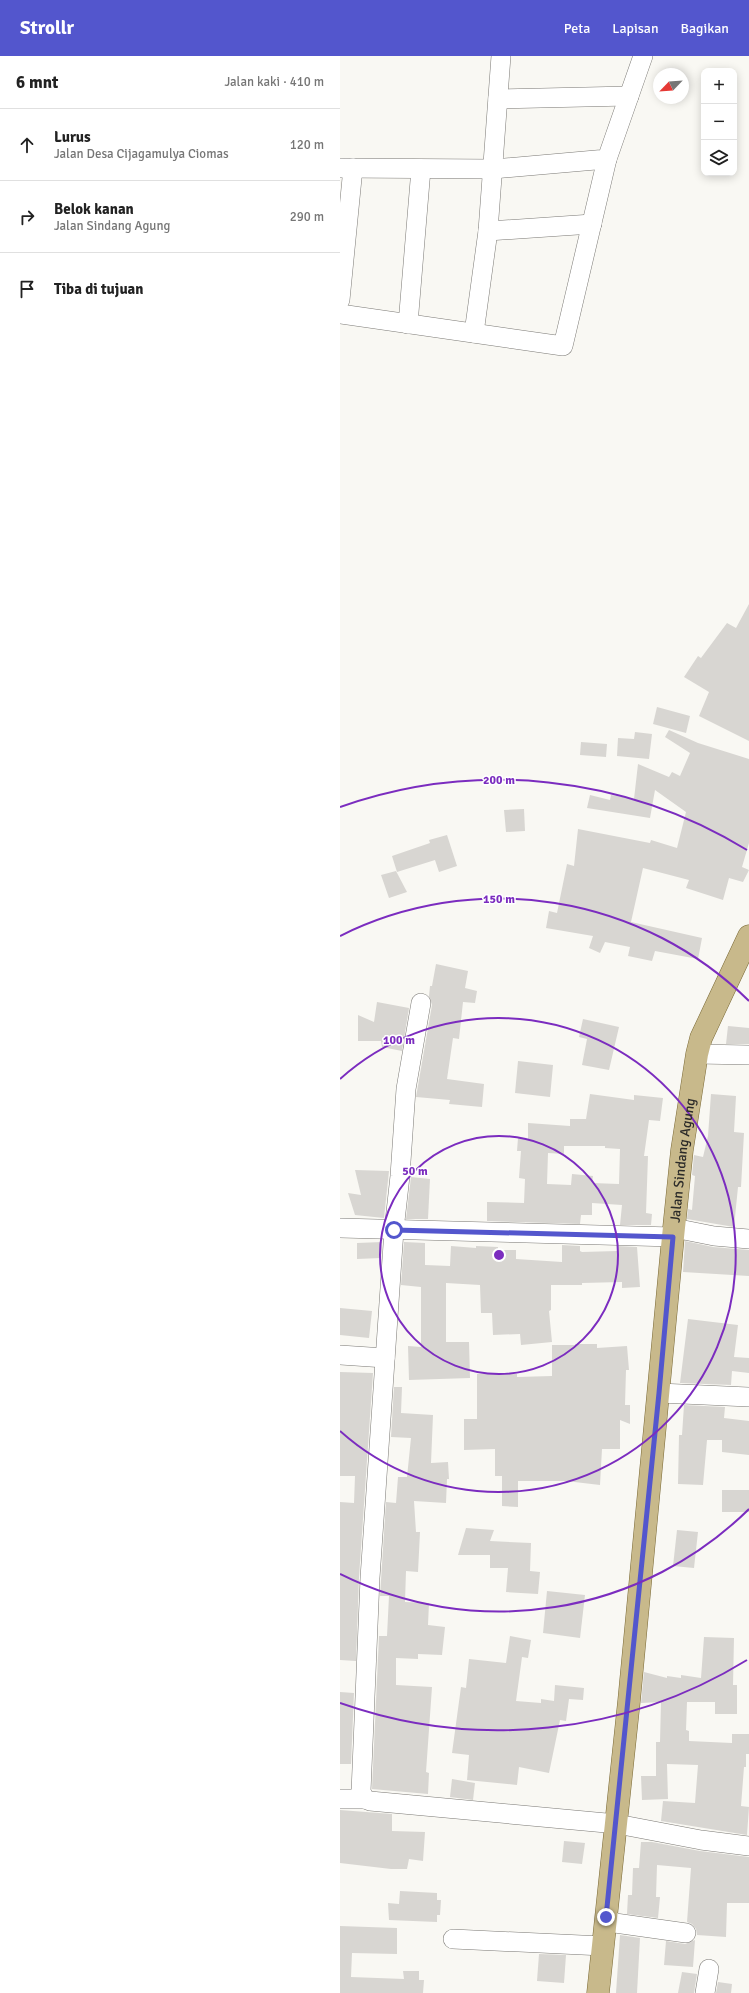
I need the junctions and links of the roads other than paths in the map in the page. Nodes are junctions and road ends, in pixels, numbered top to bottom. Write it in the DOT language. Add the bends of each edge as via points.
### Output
graph roads {
  1 [pos="501,56"];
  2 [pos="643,56"];
  3 [pos="629,96"];
  4 [pos="498,99"];
  5 [pos="607,159"];
  6 [pos="346,168"];
  7 [pos="421,169"];
  8 [pos="493,169"];
  9 [pos="592,224"];
  10 [pos="488,231"];
  11 [pos="340,300"];
  12 [pos="340,314"];
  13 [pos="408,324"];
  14 [pos="474,333"];
  15 [pos="749,936"];
  16 [pos="421,1003"];
  17 [pos="697,1054"];
  18 [pos="749,1055"];
  19 [pos="340,1228"];
  20 [pos="394,1230"];
  21 [pos="673,1233"];
  22 [pos="749,1239"];
  23 [pos="340,1355"];
  24 [pos="385,1358"];
  25 [pos="659,1393"];
  26 [pos="749,1397"];
  27 [pos="365,1799"];
  28 [pos="340,1800"];
  29 [pos="617,1824"];
  30 [pos="749,1846"];
  31 [pos="606,1917"];
  32 [pos="686,1933"];
  33 [pos="453,1939"];
  34 [pos="603,1946"];
  35 [pos="709,1969"];
  36 [pos="598,1993"];
  37 [pos="705,1993"];
  1 -- 4 [label="street"];
  2 -- 3 [label="street"];
  3 -- 4 [label="street"];
  3 -- 5 [label="street"];
  4 -- 8 [label="street"];
  5 -- 8 [label="street"];
  5 -- 9 [label="street"];
  6 -- 7 [label="street"];
  6 -- 11 [label="street"];
  7 -- 8 [label="street"];
  7 -- 13 [label="street"];
  8 -- 10 [label="street"];
  9 -- 10 [label="street"];
  9 -- 14 [label="street" via="563,346"];
  10 -- 14 [label="street"];
  12 -- 13 [label="street"];
  13 -- 14 [label="street"];
  15 -- 17 [label="main road, Jalan Sindang Agung" via="710,1015"];
  16 -- 20 [label="street" via="406,1089"];
  17 -- 18 [label="street"];
  17 -- 21 [label="main road, Jalan Sindang Agung" via="682,1150"];
  19 -- 20 [label="street"];
  20 -- 21 [label="street"];
  20 -- 24 [label="street"];
  21 -- 22 [label="street"];
  21 -- 25 [label="main road, Jalan Sindang Agung"];
  23 -- 24 [label="street"];
  24 -- 27 [label="street" via="370,1578 360,1787"];
  25 -- 26 [label="street"];
  25 -- 29 [label="main road, Jalan Sindang Agung"];
  27 -- 28 [label="street"];
  27 -- 29 [label="street"];
  29 -- 30 [label="street"];
  29 -- 31 [label="main road, Jalan Sindang Agung"];
  31 -- 32 [label="street" via="615,1923"];
  31 -- 34 [label="main road, Jalan Sindang Agung"];
  33 -- 34 [label="street"];
  34 -- 36 [label="main road, Jalan Sindang Agung"];
  35 -- 37 [label="street"];
}
